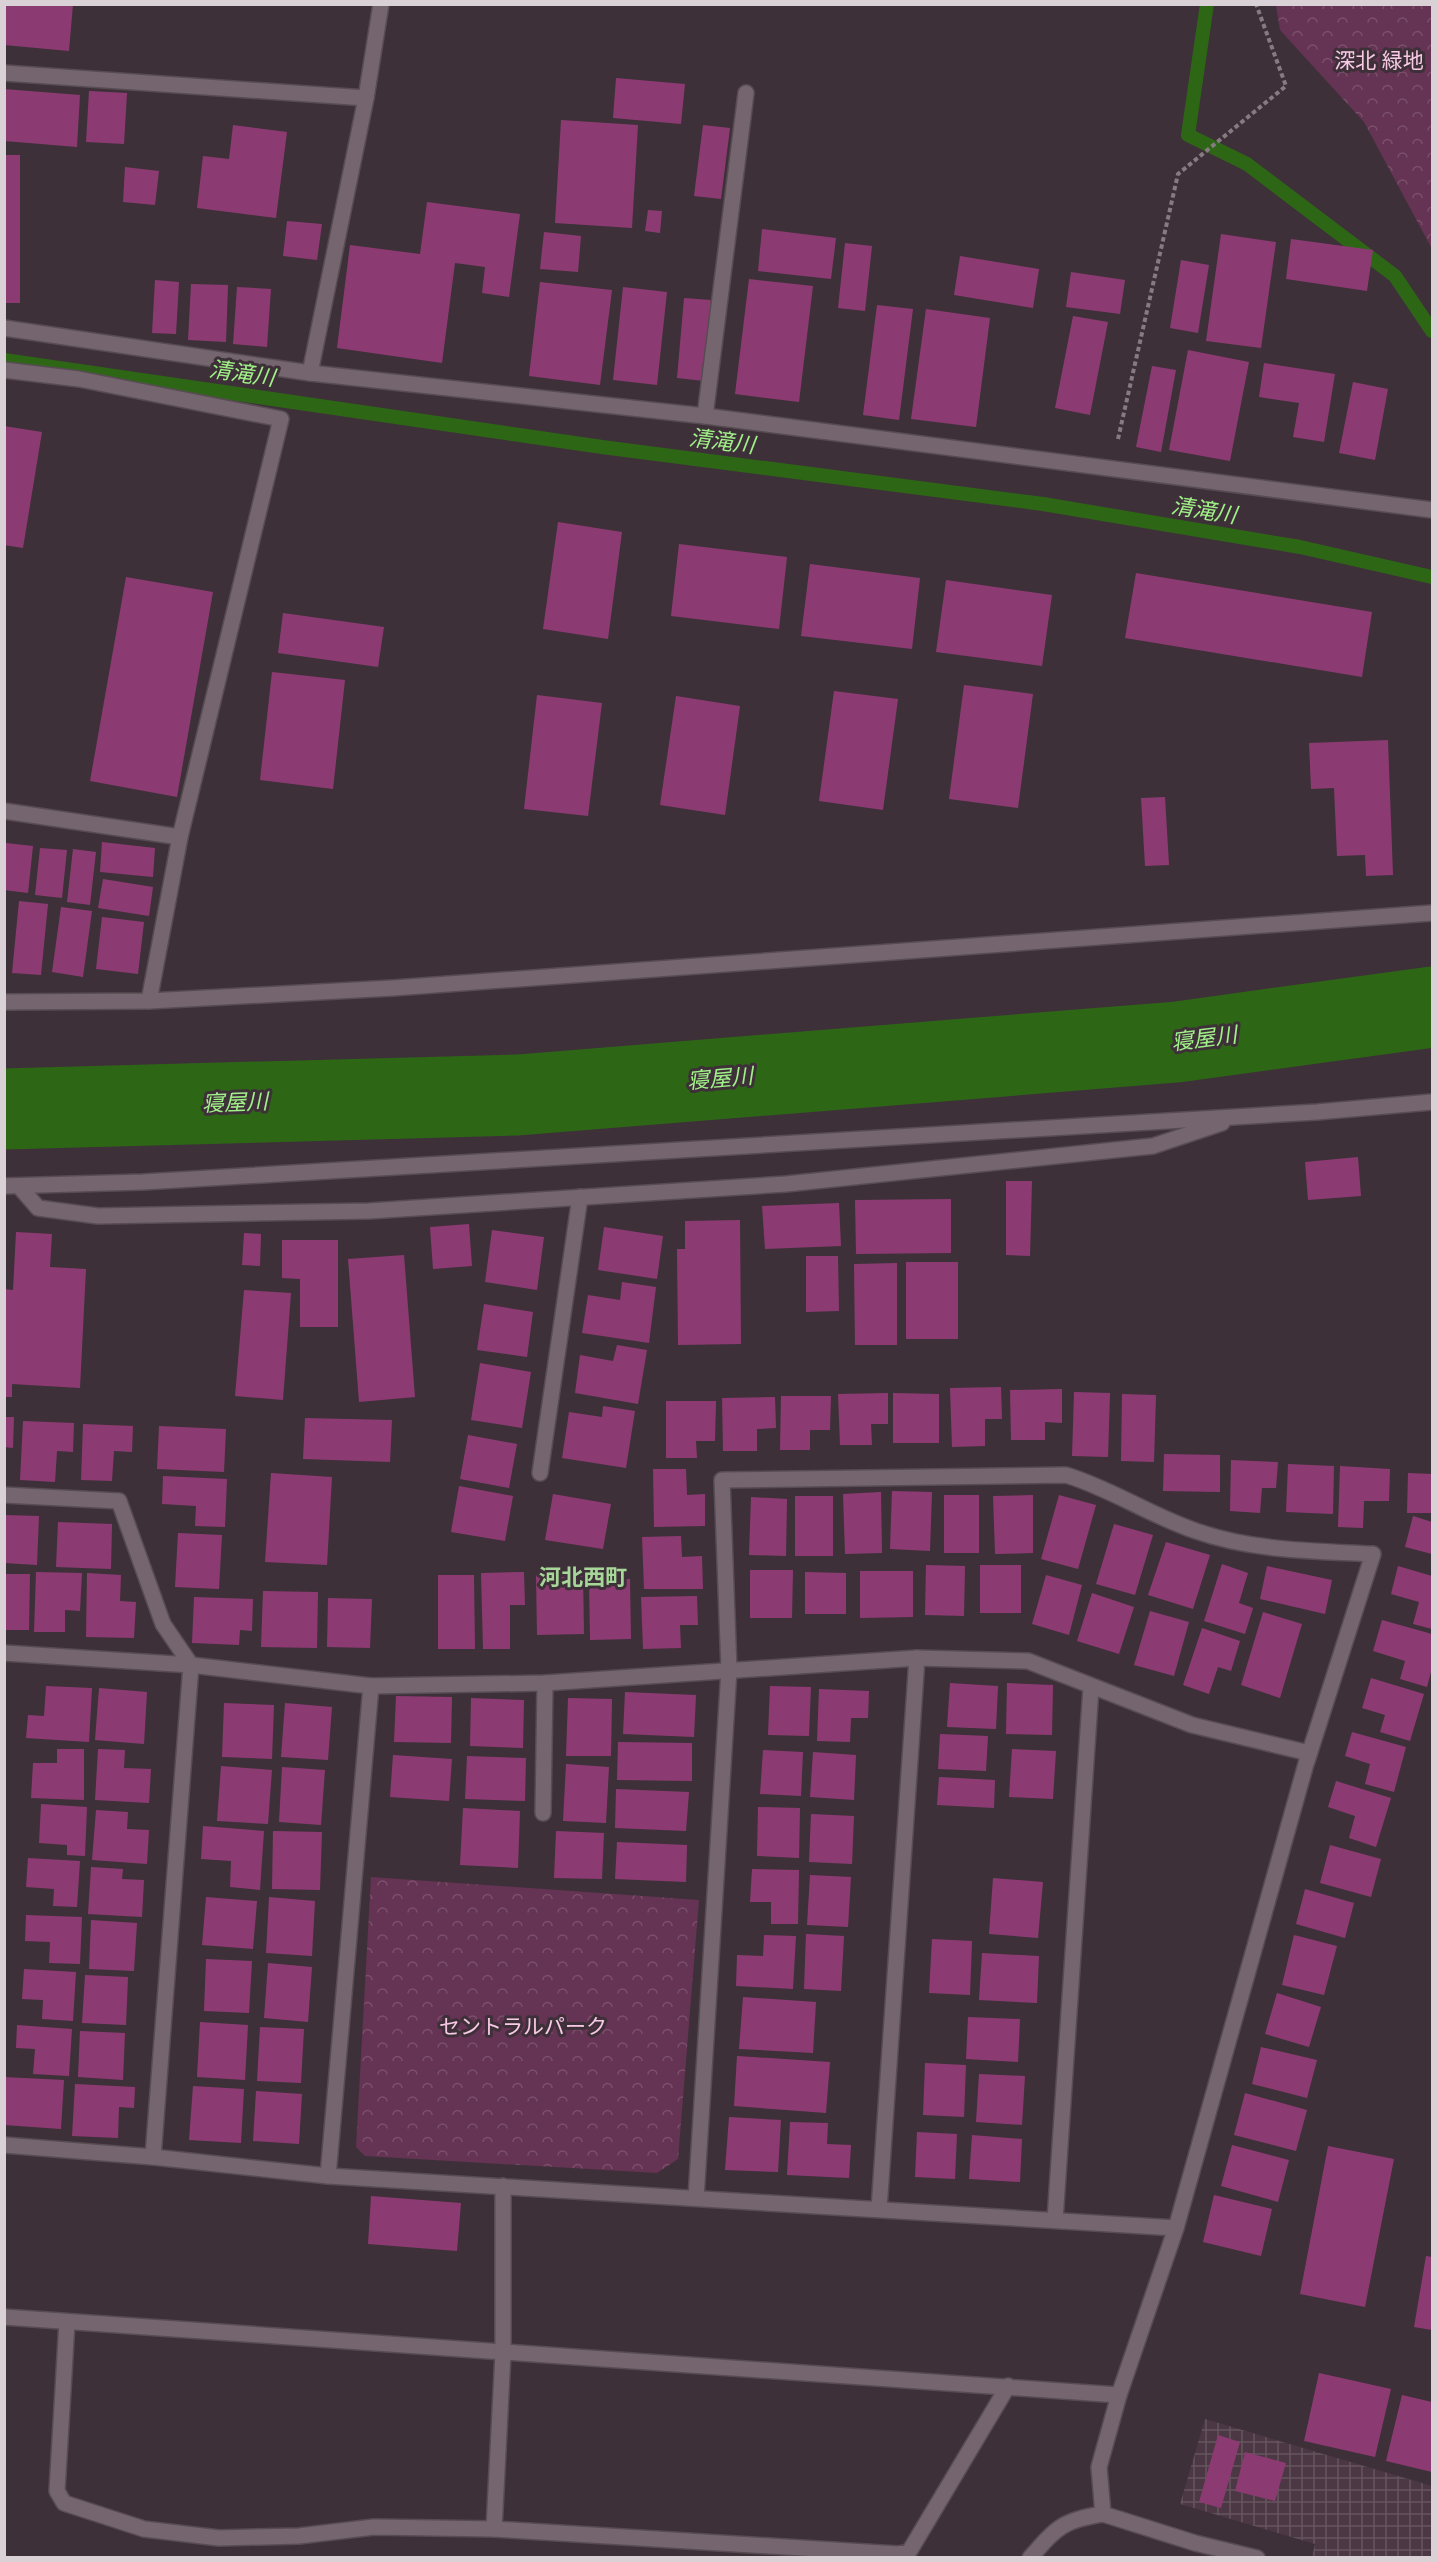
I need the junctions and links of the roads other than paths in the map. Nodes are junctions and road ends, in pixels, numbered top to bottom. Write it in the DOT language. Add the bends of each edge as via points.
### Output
graph roads {
  1 [pos="381,4"];
  2 [pos="4,73"];
  3 [pos="746,93"];
  4 [pos="366,98"];
  5 [pos="4,328"];
  6 [pos="4,370"];
  7 [pos="310,373"];
  8 [pos="705,417"];
  9 [pos="1432,510"];
  10 [pos="4,811"];
  11 [pos="180,837"];
  12 [pos="1432,914"];
  13 [pos="149,1001"];
  14 [pos="4,1002"];
  15 [pos="1432,1102"];
  16 [pos="1242,1116"];
  17 [pos="12,1186"];
  18 [pos="580,1197"];
  19 [pos="540,1473"];
  20 [pos="4,1495"];
  21 [pos="4,1653"];
  22 [pos="917,1658"];
  23 [pos="191,1665"];
  24 [pos="729,1670"];
  25 [pos="545,1683"];
  26 [pos="371,1686"];
  27 [pos="1091,1687"];
  28 [pos="1307,1761"];
  29 [pos="543,1813"];
  30 [pos="4,2145"];
  31 [pos="153,2157"];
  32 [pos="328,2176"];
  33 [pos="503,2186"];
  34 [pos="696,2198"];
  35 [pos="879,2209"];
  36 [pos="1054,2220"];
  37 [pos="1176,2228"];
  38 [pos="4,2316"];
  39 [pos="67,2322"];
  40 [pos="503,2353"];
  41 [pos="1008,2386"];
  42 [pos="1119,2396"];
  43 [pos="1103,2514"];
  44 [pos="494,2529"];
  45 [pos="1030,2558"];
  46 [pos="1257,2558"];
  1 -- 4 [label="street"];
  2 -- 4 [label="street"];
  3 -- 8 [label="street"];
  4 -- 7 [label="street"];
  5 -- 7 [label="street"];
  6 -- 11 [label="street" via="79,379 281,419"];
  7 -- 8 [label="street"];
  8 -- 9 [label="street"];
  10 -- 11 [label="street"];
  11 -- 13 [label="street"];
  12 -- 13 [label="street" via="393,988"];
  13 -- 14 [label="street"];
  15 -- 16 [label="street"];
  16 -- 17 [label="street" via="143,1182"];
  16 -- 18 [label="street" via="1153,1146 786,1184"];
  17 -- 18 [label="street" via="38,1208 98,1216 369,1211"];
  18 -- 19 [label="street"];
  20 -- 23 [label="street" via="119,1501 163,1624"];
  21 -- 23 [label="street"];
  22 -- 24 [label="street"];
  22 -- 27 [label="street" via="1028,1661"];
  22 -- 35 [label="street"];
  23 -- 26 [label="street"];
  23 -- 31 [label="street"];
  24 -- 25 [label="street"];
  24 -- 28 [label="street" via="722,1480 1066,1475 1096,1484 1196,1531 1228,1540 1284,1549 1373,1554"];
  24 -- 34 [label="street"];
  25 -- 26 [label="street"];
  25 -- 29 [label="street"];
  26 -- 32 [label="street"];
  27 -- 28 [label="street" via="1192,1725 1309,1753"];
  27 -- 36 [label="street"];
  28 -- 37 [label="street"];
  30 -- 31 [label="street"];
  31 -- 32 [label="street"];
  32 -- 33 [label="street"];
  33 -- 34 [label="street"];
  33 -- 40 [label="street"];
  34 -- 35 [label="street"];
  35 -- 36 [label="street"];
  36 -- 37 [label="street"];
  37 -- 42 [label="street"];
  38 -- 39 [label="street"];
  39 -- 40 [label="street"];
  39 -- 44 [label="street" via="57,2491 64,2503 144,2529 219,2538 299,2536 374,2527"];
  40 -- 41 [label="street"];
  40 -- 44 [label="street"];
  41 -- 42 [label="street"];
  41 -- 44 [label="street" via="909,2552"];
  42 -- 43 [label="street" via="1099,2467"];
  43 -- 45 [label="street" via="1071,2519"];
  43 -- 46 [label="street"];
}
